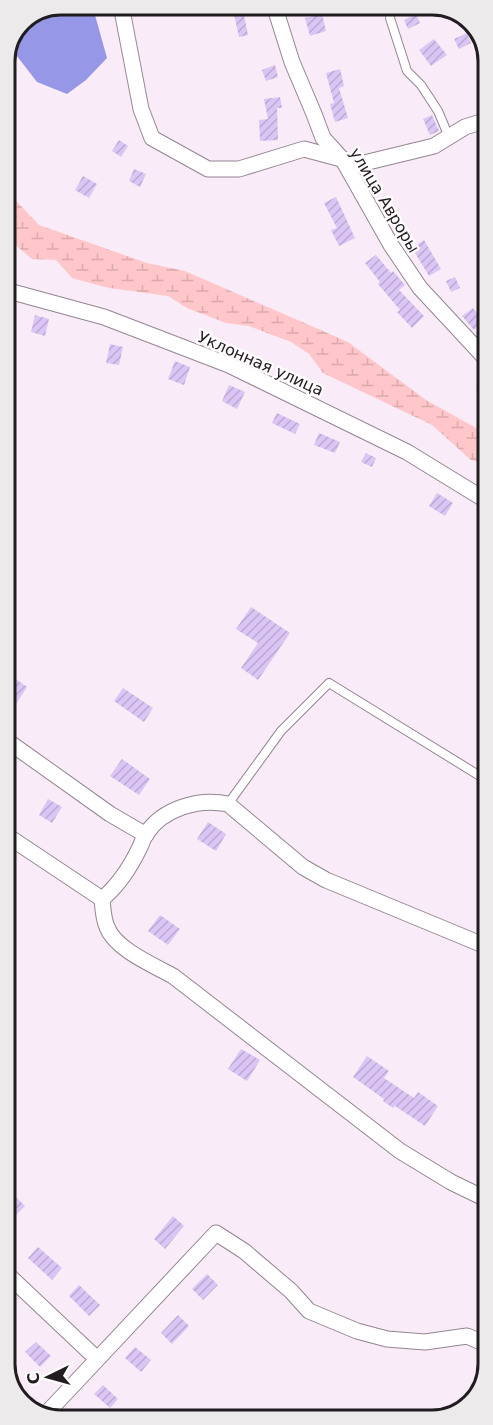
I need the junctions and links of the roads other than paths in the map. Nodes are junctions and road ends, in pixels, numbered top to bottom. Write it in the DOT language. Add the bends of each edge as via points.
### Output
graph roads {
  1 [pos="123,15"];
  2 [pos="277,15"];
  3 [pos="390,18"];
  4 [pos="478,123"];
  5 [pos="449,137"];
  6 [pos="343,160"];
  7 [pos="15,293"];
  8 [pos="478,350"];
  9 [pos="478,495"];
  10 [pos="15,746"];
  11 [pos="478,775"];
  12 [pos="228,804"];
  13 [pos="146,835"];
  14 [pos="15,841"];
  15 [pos="102,899"];
  16 [pos="478,943"];
  17 [pos="478,1195"];
  18 [pos="15,1282"];
  19 [pos="478,1341"];
  20 [pos="96,1358"];
  21 [pos="51,1408"];
  1 -- 6 [label="street" via="141,109 152,138 208,169 239,169 304,149"];
  2 -- 6 [label="street, улица Авроры" via="322,138"];
  3 -- 5 [label="lane" via="407,71 438,111"];
  4 -- 5 [label="street"];
  5 -- 6 [label="street" via="434,146 360,164"];
  6 -- 8 [label="street, улица Авроры" via="420,288"];
  7 -- 9 [label="street, Уклонная улица" via="104,317 229,364 407,452"];
  10 -- 13 [label="street"];
  11 -- 12 [label="lane" via="329,683 281,730"];
  12 -- 13 [label="street" via="194,804 167,814"];
  12 -- 16 [label="street" via="303,867 326,880"];
  13 -- 15 [label="street" via="118,885"];
  14 -- 15 [label="street"];
  15 -- 17 [label="street" via="106,926 113,939 173,976 400,1151"];
  18 -- 20 [label="street"];
  19 -- 20 [label="street" via="467,1336 425,1342 387,1339 357,1331 309,1311 244,1251 216,1233"];
  20 -- 21 [label="street"];
}
